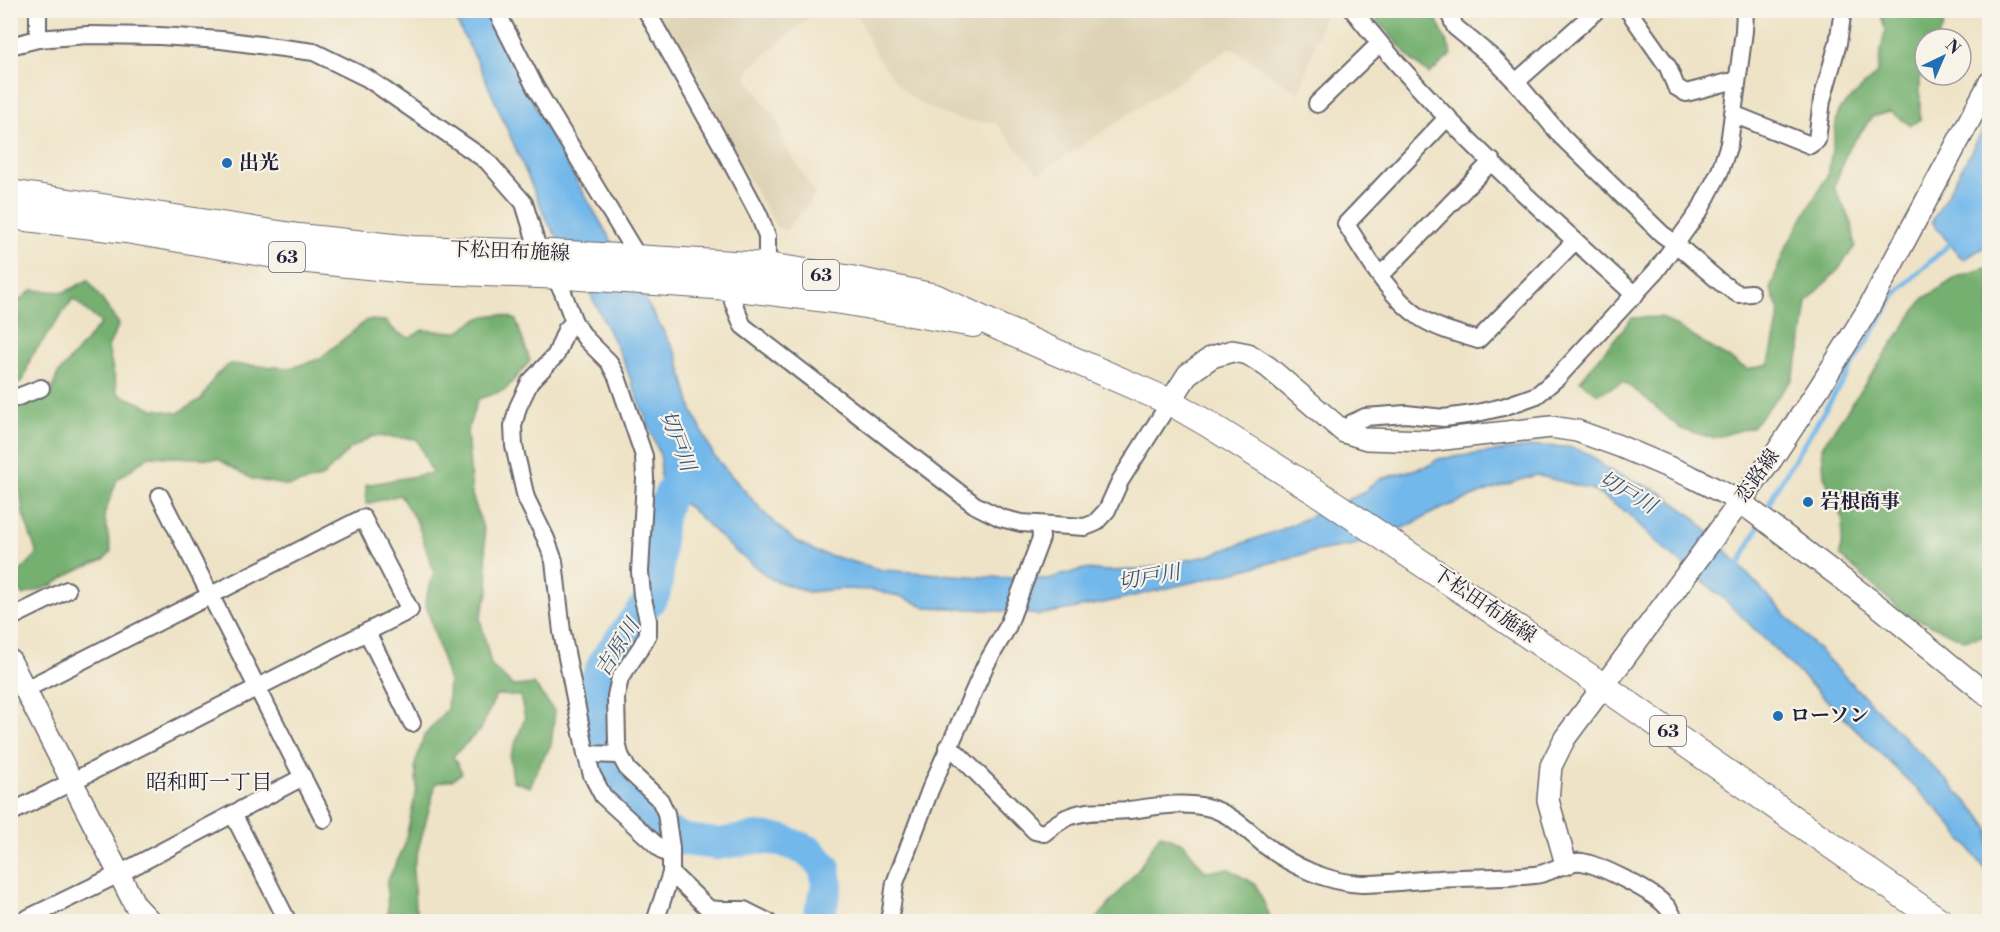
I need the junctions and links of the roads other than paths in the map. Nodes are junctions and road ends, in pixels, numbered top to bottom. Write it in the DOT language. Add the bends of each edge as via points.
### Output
graph roads {
  1 [pos="38,10"];
  2 [pos="496,10"];
  3 [pos="645,10"];
  4 [pos="1353,10"];
  5 [pos="1448,10"];
  6 [pos="1597,10"];
  7 [pos="1628,10"];
  8 [pos="1745,10"];
  9 [pos="1843,10"];
  10 [pos="38,39"];
  11 [pos="1379,44"];
  12 [pos="10,46"];
  13 [pos="1516,82"];
  14 [pos="1989,82"];
  15 [pos="1736,83"];
  16 [pos="1317,104"];
  17 [pos="1733,114"];
  18 [pos="1448,117"];
  19 [pos="1492,162"];
  20 [pos="10,192"];
  21 [pos="10,216"];
  22 [pos="1575,241"];
  23 [pos="1676,244"];
  24 [pos="552,265"];
  25 [pos="637,266"];
  26 [pos="1379,274"];
  27 [pos="729,275"];
  28 [pos="767,278"];
  29 [pos="1751,293"];
  30 [pos="1635,295"];
  31 [pos="574,322"];
  32 [pos="41,388"];
  33 [pos="10,400"];
  34 [pos="1170,402"];
  35 [pos="1344,432"];
  36 [pos="160,496"];
  37 [pos="1739,501"];
  38 [pos="1040,525"];
  39 [pos="67,590"];
  40 [pos="211,596"];
  41 [pos="10,618"];
  42 [pos="367,632"];
  43 [pos="10,660"];
  44 [pos="1604,686"];
  45 [pos="257,688"];
  46 [pos="26,689"];
  47 [pos="1989,697"];
  48 [pos="412,723"];
  49 [pos="948,747"];
  50 [pos="586,754"];
  51 [pos="620,754"];
  52 [pos="303,777"];
  53 [pos="72,781"];
  54 [pos="10,813"];
  55 [pos="233,814"];
  56 [pos="324,819"];
  57 [pos="671,852"];
  58 [pos="1566,864"];
  59 [pos="671,873"];
  60 [pos="119,874"];
  61 [pos="20,921"];
  62 [pos="151,921"];
  63 [pos="288,921"];
  64 [pos="655,921"];
  65 [pos="768,921"];
  66 [pos="888,921"];
  67 [pos="1675,921"];
  68 [pos="1941,921"];
  1 -- 10 [label="street"];
  2 -- 25 [label="street"];
  3 -- 28 [label="street" via="759,215 767,236"];
  4 -- 11 [label="street"];
  5 -- 13 [label="street" via="1455,27"];
  6 -- 13 [label="street"];
  7 -- 15 [label="street" via="1668,67 1676,87 1686,93"];
  8 -- 15 [label="street"];
  9 -- 17 [label="street" via="1817,140 1810,145"];
  10 -- 12 [label="street"];
  10 -- 24 [label="street" via="160,36 314,52 367,78 487,161 524,203"];
  11 -- 16 [label="street"];
  11 -- 18 [label="street"];
  13 -- 23 [label="street" via="1562,137"];
  14 -- 37 [label="street, 恋路線" via="1868,311 1772,459"];
  15 -- 17 [label="street"];
  17 -- 23 [label="street" via="1720,171 1700,210"];
  18 -- 19 [label="street"];
  18 -- 26 [label="street" via="1347,224"];
  19 -- 22 [label="street"];
  19 -- 26 [label="street"];
  20 -- 24 [label="main road, 下松田布施線 / 63" via="299,237"];
  21 -- 24 [label="main road, 下松田布施線 / 63" via="298,259 407,270"];
  22 -- 26 [label="street" via="1478,340 1423,319 1406,306"];
  22 -- 30 [label="street"];
  23 -- 29 [label="street" via="1738,294"];
  23 -- 30 [label="street"];
  24 -- 25 [label="main road, 下松田布施線 / 63"];
  24 -- 31 [label="street"];
  25 -- 27 [label="main road, 下松田布施線 / 63"];
  27 -- 28 [label="main road, 下松田布施線 / 63"];
  27 -- 38 [label="street" via="734,305 743,326 975,505 1001,518"];
  28 -- 34 [label="main road, 下松田布施線 / 63" via="842,301 1003,329"];
  30 -- 35 [label="street" via="1537,395 1503,407 1444,418 1406,414 1365,417"];
  31 -- 50 [label="street" via="566,330 556,355 530,382 513,426 526,498 554,561 562,632"];
  31 -- 51 [label="street" via="617,377 644,456 640,572 648,634 621,678 616,696"];
  32 -- 33 [label="street"];
  34 -- 35 [label="street" via="1188,374 1212,357 1232,351 1248,354 1268,367"];
  34 -- 38 [label="street" via="1120,481 1107,510 1095,523 1085,527"];
  34 -- 44 [label="main road, 下松田布施線 / 63" via="1324,497"];
  35 -- 37 [label="street" via="1367,439 1427,441 1542,428 1577,430 1692,477"];
  36 -- 40 [label="street"];
  37 -- 44 [label="street, 恋路線"];
  37 -- 47 [label="street" via="1877,605"];
  38 -- 49 [label="street" via="1041,538 1009,621"];
  39 -- 41 [label="street"];
  40 -- 42 [label="street" via="363,518 410,610"];
  40 -- 45 [label="street"];
  40 -- 46 [label="street"];
  42 -- 45 [label="street"];
  42 -- 48 [label="street"];
  43 -- 46 [label="street"];
  44 -- 58 [label="street, 恋路線" via="1565,738 1551,766 1548,800"];
  44 -- 68 [label="main road, 下松田布施線 / 63"];
  45 -- 52 [label="street"];
  45 -- 53 [label="street"];
  46 -- 53 [label="street"];
  49 -- 58 [label="street" via="1035,831 1044,833 1068,817 1087,812 1183,803 1228,815 1291,862 1329,878 1361,884 1537,875"];
  49 -- 66 [label="street" via="895,883"];
  50 -- 51 [label="street"];
  50 -- 57 [label="street" via="603,796 664,852"];
  51 -- 57 [label="street" via="628,770 660,800 666,813"];
  52 -- 55 [label="street"];
  52 -- 56 [label="street"];
  53 -- 54 [label="street"];
  53 -- 60 [label="street"];
  55 -- 60 [label="street"];
  55 -- 63 [label="street"];
  57 -- 59 [label="street"];
  58 -- 67 [label="street" via="1594,865 1635,885 1663,903"];
  59 -- 64 [label="street"];
  59 -- 65 [label="street" via="709,909 744,910"];
  60 -- 61 [label="street"];
  60 -- 62 [label="street" via="135,905"];
}
